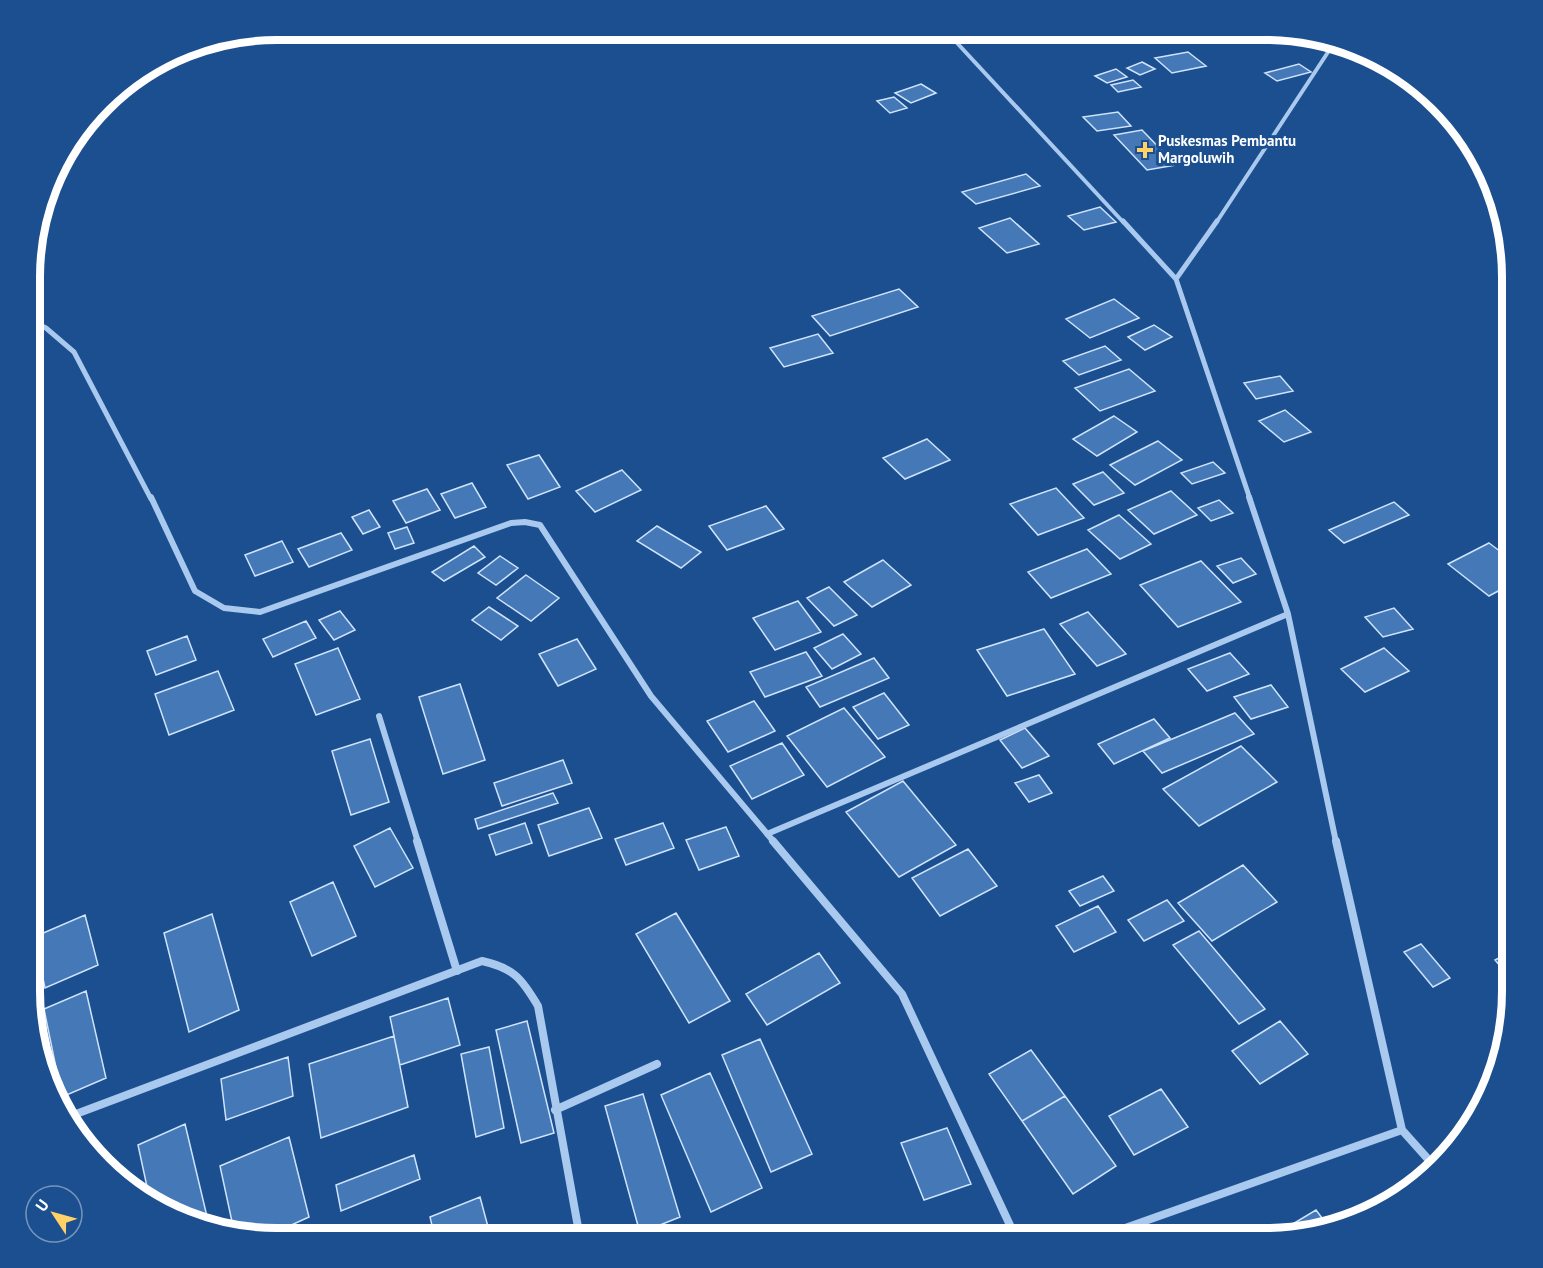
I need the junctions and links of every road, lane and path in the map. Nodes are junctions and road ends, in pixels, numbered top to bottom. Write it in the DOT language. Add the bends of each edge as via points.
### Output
graph roads {
  1 [pos="954,40"];
  2 [pos="1330,50"];
  3 [pos="1176,279"];
  4 [pos="40,325"];
  5 [pos="1288,614"];
  6 [pos="379,716"];
  7 [pos="767,834"];
  8 [pos="457,971"];
  9 [pos="657,1064"];
  10 [pos="555,1110"];
  11 [pos="76,1114"];
  12 [pos="1402,1130"];
  13 [pos="1430,1161"];
  14 [pos="578,1228"];
  15 [pos="1011,1228"];
  16 [pos="1125,1228"];
  1 -- 3 [label="street"];
  2 -- 3 [label="street"];
  3 -- 5 [label="street"];
  4 -- 7 [label="street" via="74,352 136,467 195,591 224,608 260,612 511,523 540,525 651,696"];
  5 -- 7 [label="street"];
  5 -- 12 [label="street"];
  6 -- 8 [label="street"];
  7 -- 15 [label="street" via="902,994"];
  8 -- 10 [label="street" via="482,961 502,964 520,976 538,1006"];
  8 -- 11 [label="street"];
  9 -- 10 [label="street"];
  10 -- 14 [label="street"];
  12 -- 13 [label="street"];
  12 -- 16 [label="street"];
}
